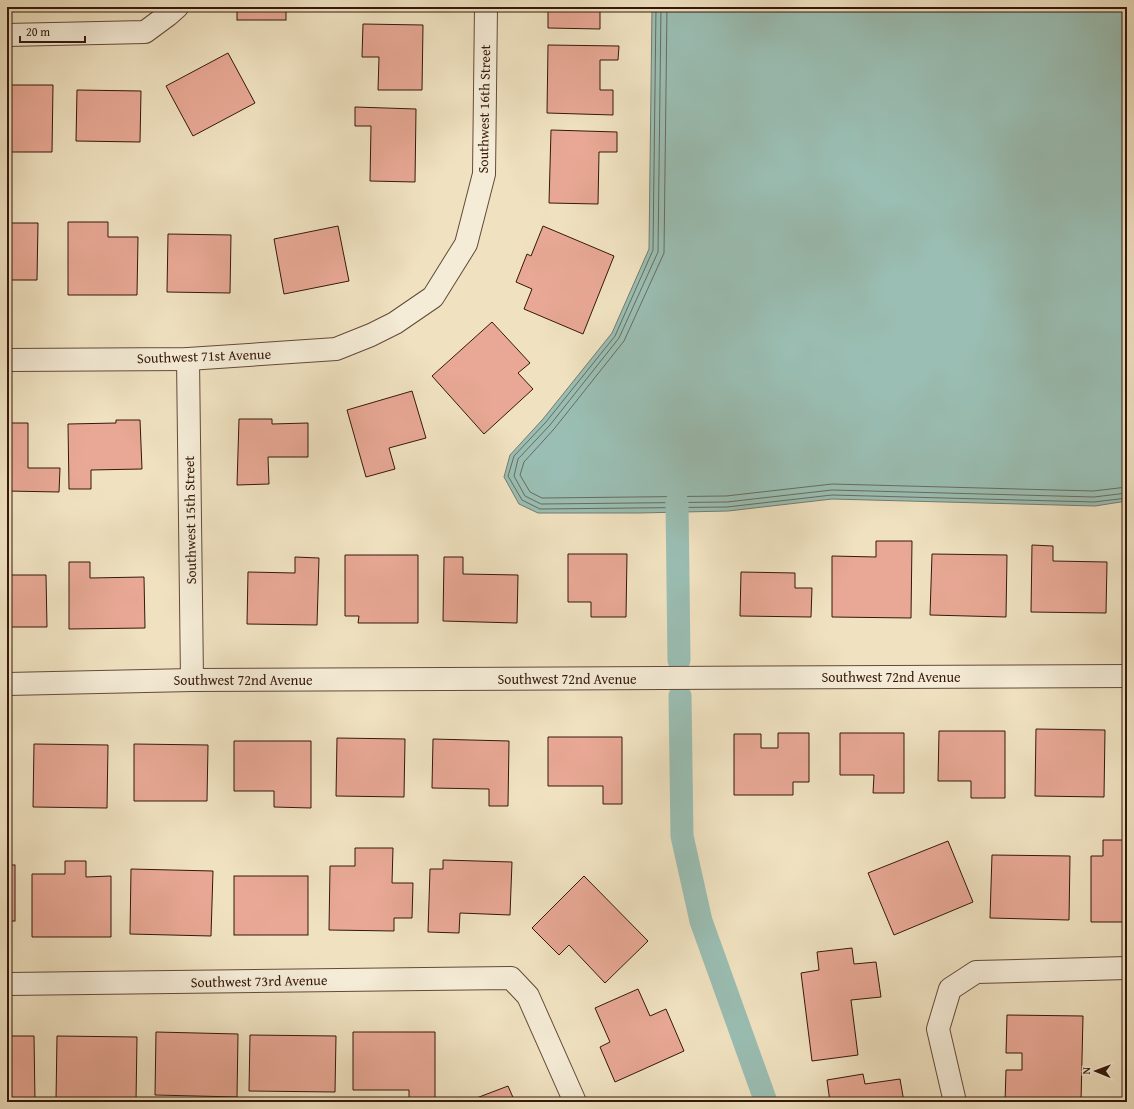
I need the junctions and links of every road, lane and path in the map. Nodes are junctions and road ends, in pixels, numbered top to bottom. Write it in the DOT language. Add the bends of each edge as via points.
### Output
graph roads {
  1 [pos="486,7"];
  2 [pos="173,11"];
  3 [pos="7,35"];
  4 [pos="395,323"];
  5 [pos="7,360"];
  6 [pos="188,360"];
  7 [pos="1127,676"];
  8 [pos="192,680"];
  9 [pos="7,684"];
  10 [pos="1127,968"];
  11 [pos="7,984"];
  12 [pos="575,1102"];
  13 [pos="955,1102"];
  1 -- 4 [label="street, Southwest 16th Street" via="484,174 466,244 433,297"];
  2 -- 3 [label="street" via="145,32"];
  4 -- 6 [label="street, Southwest 71st Avenue" via="371,336 336,349"];
  5 -- 6 [label="street, Southwest 71st Avenue"];
  6 -- 8 [label="street, Southwest 15th Street"];
  7 -- 8 [label="street, Southwest 72nd Avenue"];
  8 -- 9 [label="street, Southwest 72nd Avenue"];
  10 -- 13 [label="street" via="976,972 950,989 938,1029"];
  11 -- 12 [label="street, Southwest 73rd Avenue" via="511,978 528,996"];
}
